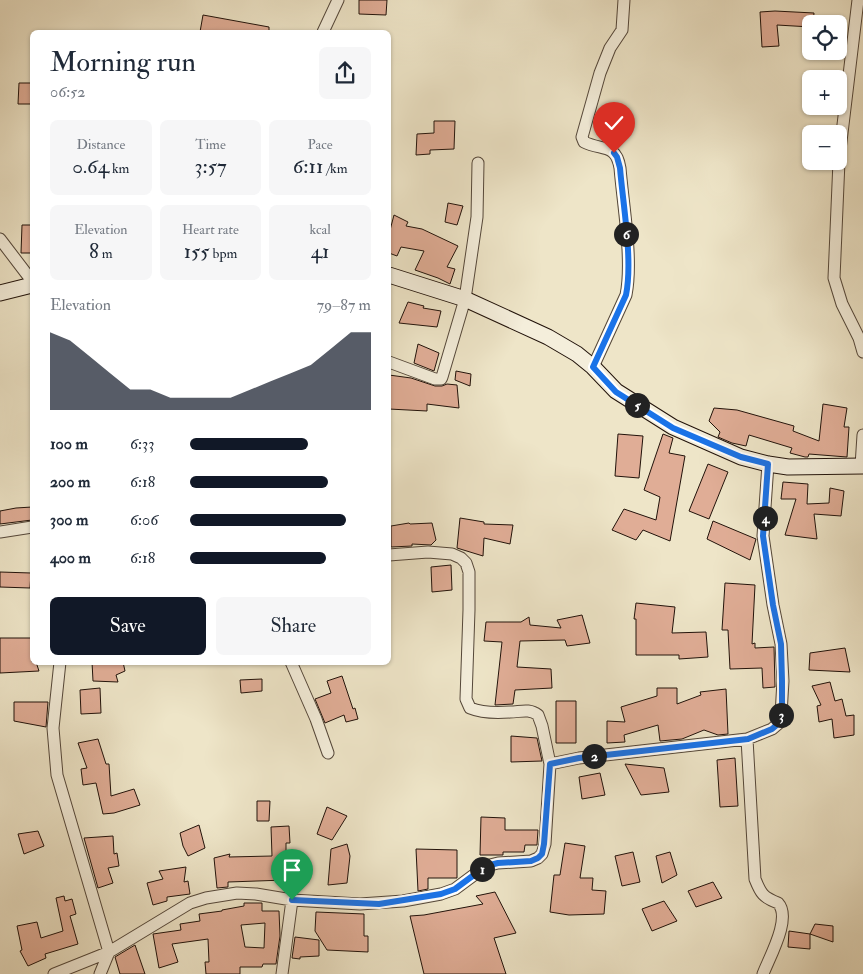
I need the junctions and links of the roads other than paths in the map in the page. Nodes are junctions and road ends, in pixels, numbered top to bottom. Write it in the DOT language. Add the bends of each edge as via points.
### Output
graph roads {
  1 [pos="338,0"];
  2 [pos="624,0"];
  3 [pos="858,0"];
  4 [pos="324,30"];
  5 [pos="843,125"];
  6 [pos="478,163"];
  7 [pos="839,170"];
  8 [pos="0,239"];
  9 [pos="391,276"];
  10 [pos="30,278"];
  11 [pos="30,286"];
  12 [pos="0,293"];
  13 [pos="465,299"];
  14 [pos="861,338"];
  15 [pos="863,352"];
  16 [pos="391,363"];
  17 [pos="593,367"];
  18 [pos="863,434"];
  19 [pos="768,464"];
  20 [pos="862,466"];
  21 [pos="30,527"];
  22 [pos="0,532"];
  23 [pos="391,555"];
  24 [pos="60,665"];
  25 [pos="292,665"];
  26 [pos="748,739"];
  27 [pos="328,752"];
  28 [pos="550,764"];
  29 [pos="292,900"];
  30 [pos="109,952"];
  31 [pos="54,974"];
  32 [pos="100,974"];
  33 [pos="282,974"];
  34 [pos="763,974"];
  1 -- 4 [label="street"];
  2 -- 17 [label="street" via="622,30 600,73 582,137 584,142 606,148 617,157 628,252 626,295"];
  3 -- 5 [label="street"];
  6 -- 13 [label="street" via="477,217"];
  7 -- 14 [label="street" via="834,278 842,304"];
  8 -- 10 [label="street"];
  9 -- 13 [label="street"];
  11 -- 12 [label="street"];
  13 -- 16 [label="street" via="440,379"];
  13 -- 17 [label="street" via="548,337"];
  14 -- 15 [label="street"];
  17 -- 19 [label="street" via="616,392 673,428 741,457"];
  18 -- 20 [label="street"];
  19 -- 20 [label="street" via="788,467"];
  19 -- 26 [label="street" via="763,536 781,644 782,714 772,729"];
  21 -- 22 [label="street"];
  23 -- 28 [label="street" via="452,554 466,562 469,572 467,704 474,710 534,712 542,726"];
  24 -- 30 [label="street" via="53,728 57,775"];
  25 -- 27 [label="street"];
  26 -- 28 [label="street"];
  26 -- 34 [label="street" via="755,879 768,900 778,904 783,912 781,930"];
  28 -- 29 [label="street" via="544,844 538,858 486,866 455,889 403,901 360,904"];
  29 -- 30 [label="street" via="236,893 206,898 190,903"];
  29 -- 33 [label="street"];
  30 -- 31 [label="street"];
  30 -- 32 [label="street"];
}
